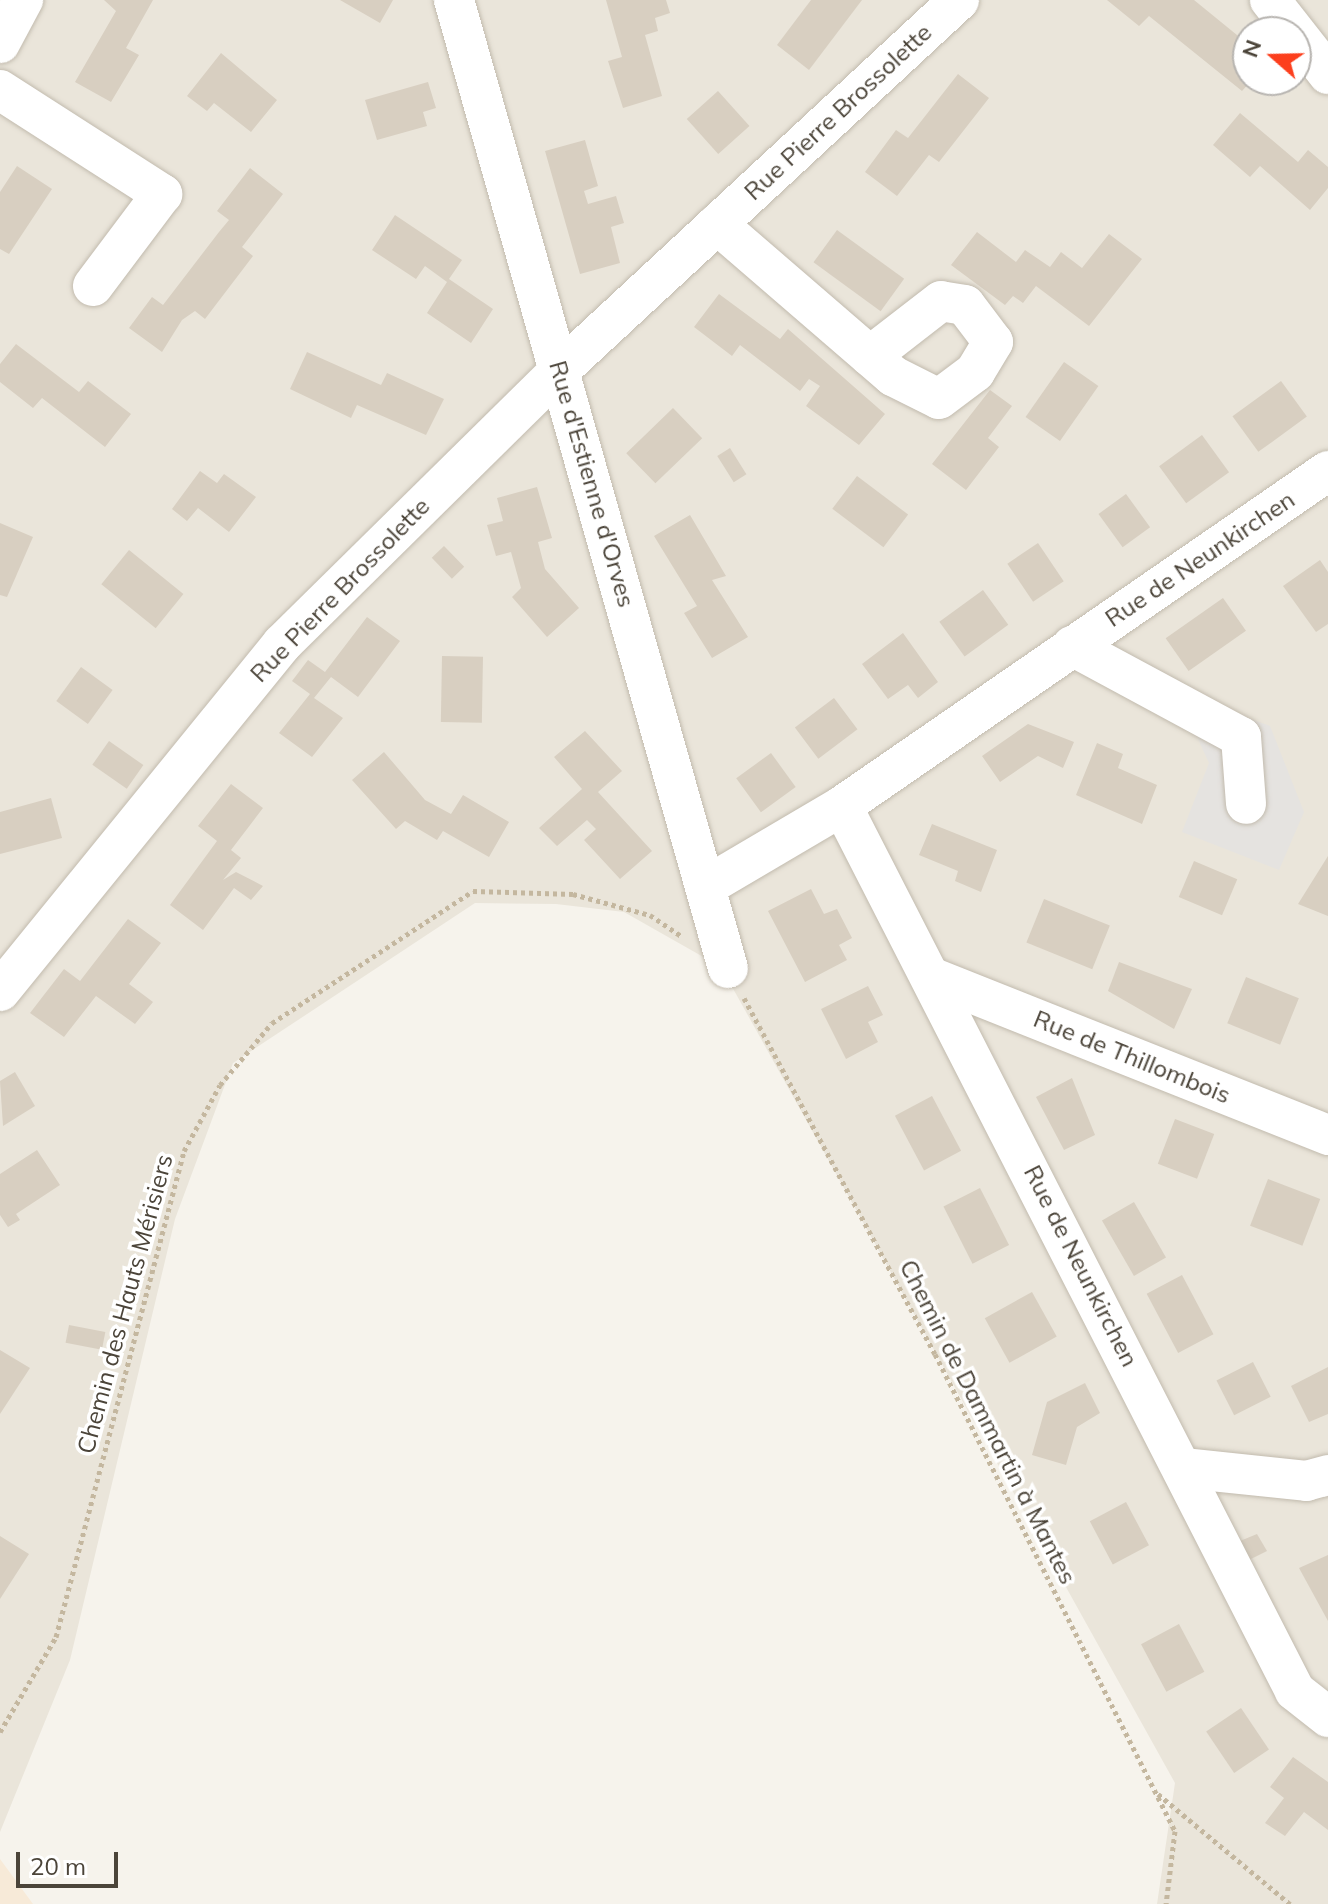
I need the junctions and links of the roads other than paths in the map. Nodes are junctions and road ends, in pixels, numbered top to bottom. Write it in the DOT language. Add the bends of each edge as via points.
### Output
graph roads {
  1 [pos="23,0"];
  2 [pos="454,0"];
  3 [pos="959,0"];
  4 [pos="1270,0"];
  5 [pos="0,43"];
  6 [pos="1328,74"];
  7 [pos="0,90"];
  8 [pos="717,224"];
  9 [pos="93,286"];
  10 [pos="870,356"];
  11 [pos="560,370"];
  12 [pos="1328,471"];
  13 [pos="1072,646"];
  14 [pos="1246,804"];
  15 [pos="842,806"];
  16 [pos="708,885"];
  17 [pos="728,968"];
  18 [pos="936,979"];
  19 [pos="0,991"];
  20 [pos="1328,1135"];
  21 [pos="1183,1468"];
  22 [pos="1328,1475"];
  23 [pos="1328,1717"];
  1 -- 5 [label="street"];
  2 -- 11 [label="street, Rue d'Estienne d'Orves"];
  3 -- 8 [label="street, Rue Pierre Brossolette"];
  4 -- 6 [label="street"];
  7 -- 9 [label="street" via="162,194"];
  8 -- 10 [label="street"];
  8 -- 11 [label="street, Rue Pierre Brossolette"];
  11 -- 16 [label="street, Rue d'Estienne d'Orves"];
  11 -- 19 [label="street, Rue Pierre Brossolette" via="282,644"];
  12 -- 13 [label="street, Rue de Neunkirchen"];
  13 -- 14 [label="street" via="1241,737"];
  13 -- 15 [label="street, Rue de Neunkirchen"];
  15 -- 16 [label="street, Rue de Neunkirchen"];
  15 -- 18 [label="street, Rue de Neunkirchen"];
  16 -- 17 [label="street, Rue d'Estienne d'Orves"];
  18 -- 20 [label="street, Rue de Thillombois"];
  18 -- 21 [label="street, Rue de Neunkirchen"];
  21 -- 22 [label="street" via="1306,1481"];
  21 -- 23 [label="street, Rue de Neunkirchen" via="1295,1691"];
}
